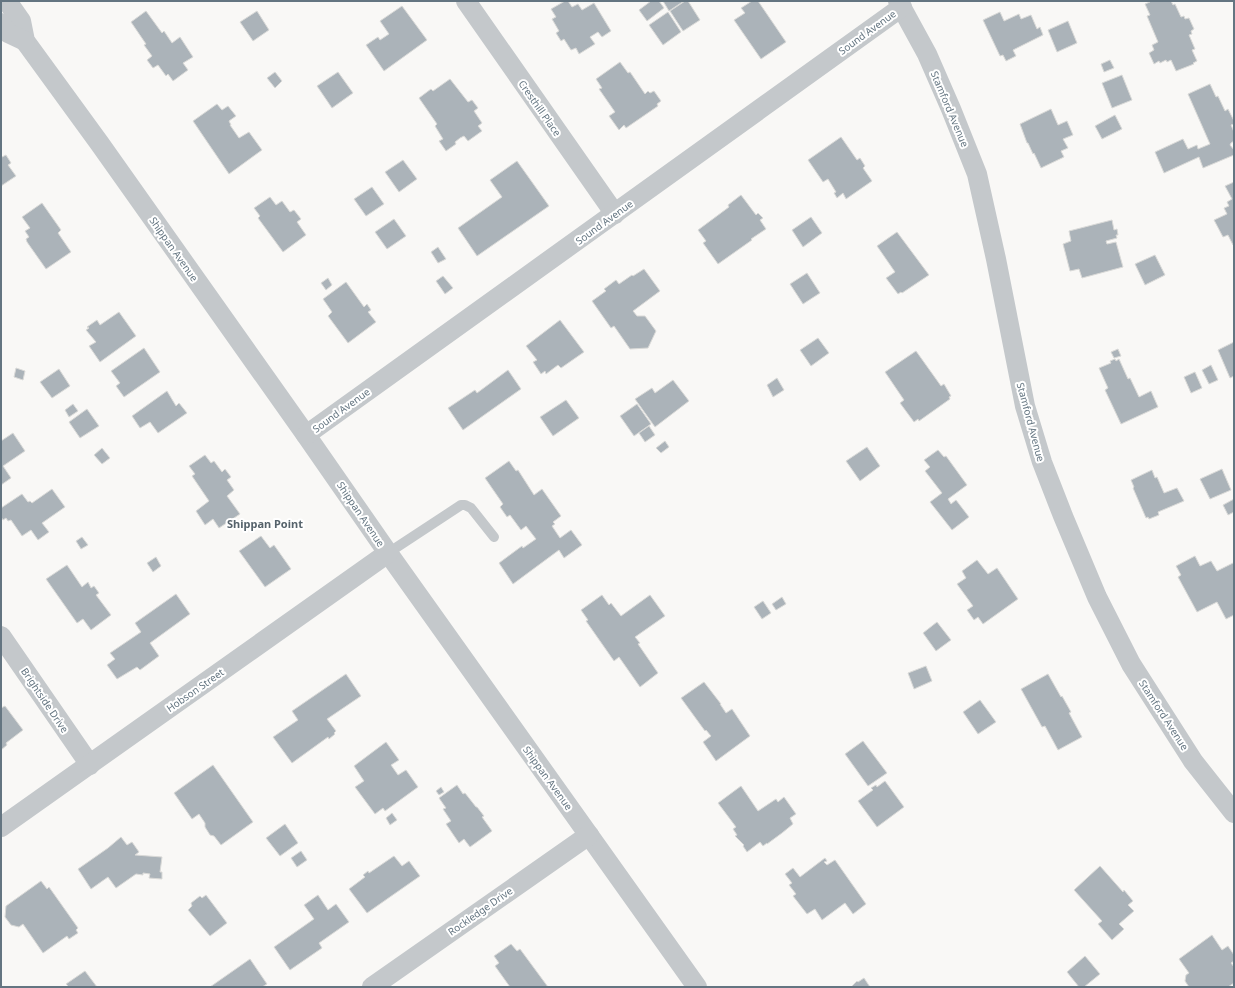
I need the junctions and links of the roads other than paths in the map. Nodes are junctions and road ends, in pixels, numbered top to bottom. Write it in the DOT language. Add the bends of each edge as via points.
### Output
graph roads {
  1 [pos="8,1"];
  2 [pos="466,1"];
  3 [pos="900,4"];
  4 [pos="1,23"];
  5 [pos="25,41"];
  6 [pos="615,214"];
  7 [pos="306,435"];
  8 [pos="494,537"];
  9 [pos="388,553"];
  10 [pos="1,636"];
  11 [pos="90,765"];
  12 [pos="1234,813"];
  13 [pos="1,827"];
  14 [pos="589,835"];
  15 [pos="372,987"];
  16 [pos="697,987"];
  1 -- 5 [label="street, Shippan Avenue" via="21,21"];
  2 -- 6 [label="street, Cresthill Place"];
  3 -- 6 [label="street, Sound Avenue"];
  3 -- 12 [label="street, Stamford Avenue" via="927,54 977,174 1025,406 1042,462 1063,516 1097,597 1131,664 1193,760"];
  4 -- 5 [label="street, Shippan Avenue" via="8,33"];
  5 -- 7 [label="street, Shippan Avenue"];
  6 -- 7 [label="street, Sound Avenue"];
  7 -- 9 [label="street, Shippan Avenue"];
  8 -- 9 [label="lane" via="470,508 461,505"];
  9 -- 11 [label="street, Hobson Street"];
  9 -- 14 [label="street, Shippan Avenue"];
  10 -- 11 [label="street, Brightside Drive"];
  11 -- 13 [label="street, Hobson Street"];
  14 -- 15 [label="street, Rockledge Drive"];
  14 -- 16 [label="street, Shippan Avenue"];
}
